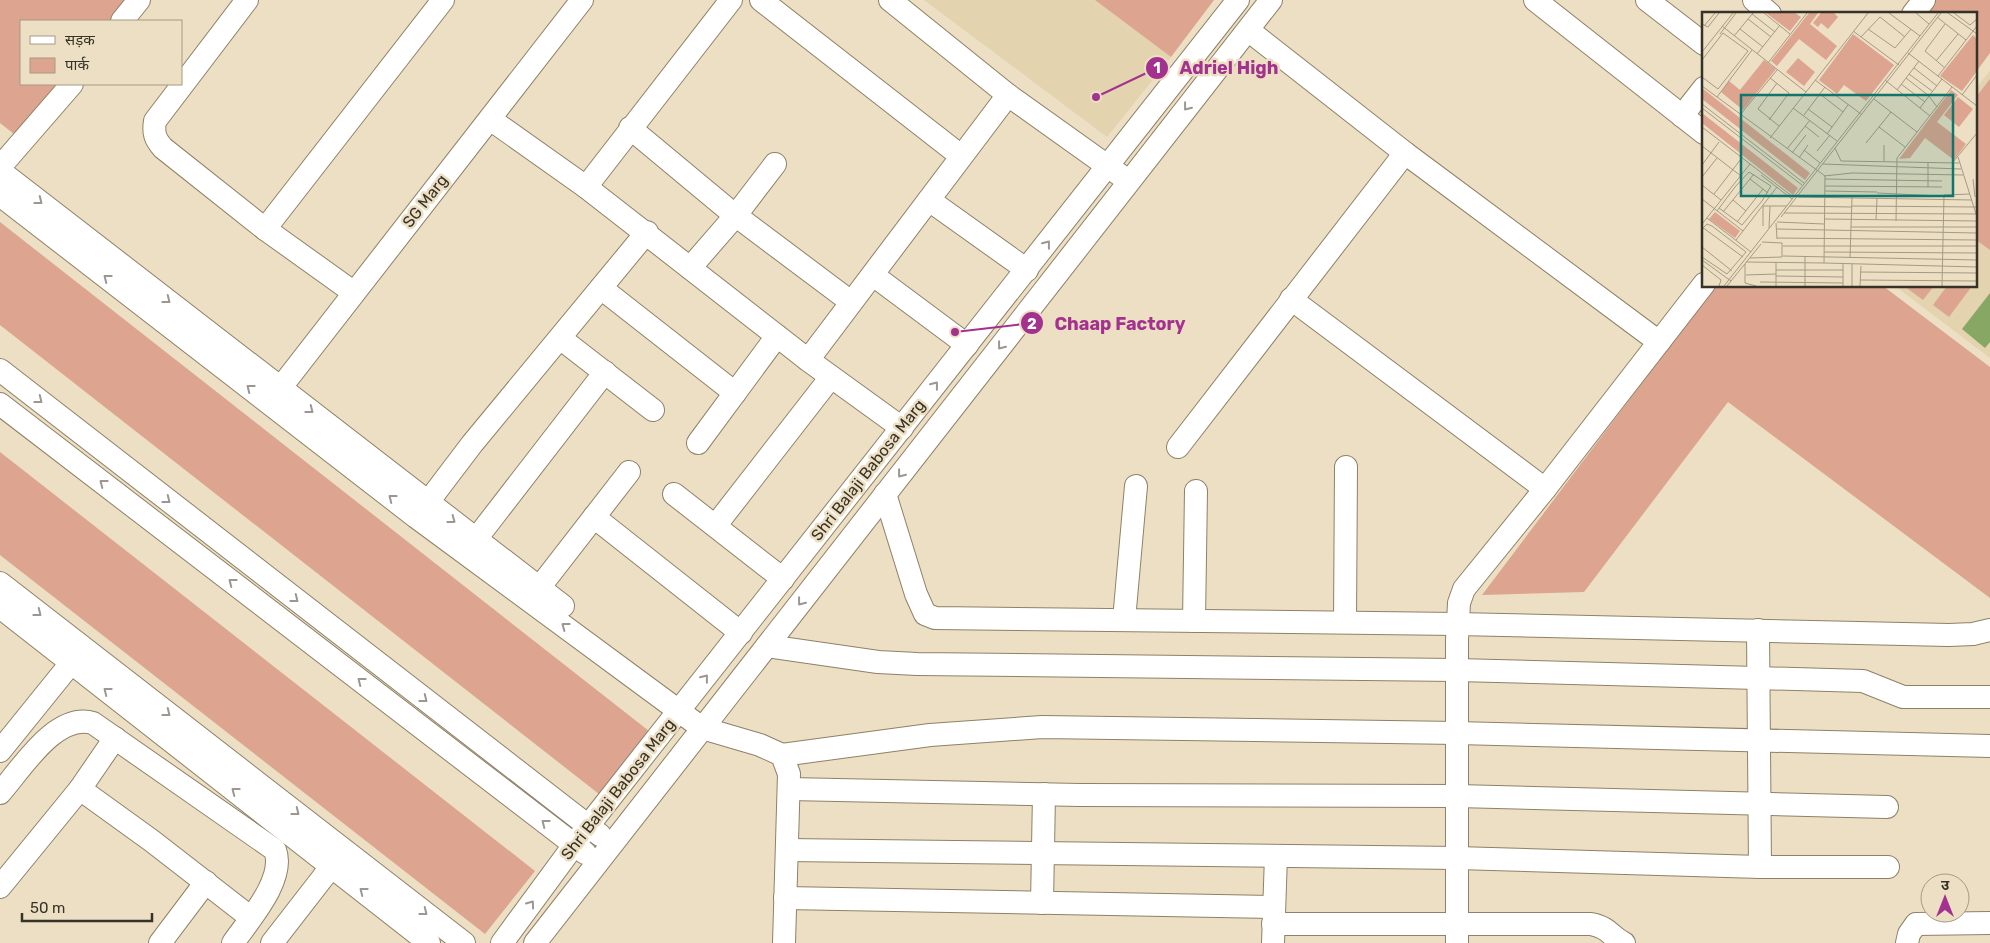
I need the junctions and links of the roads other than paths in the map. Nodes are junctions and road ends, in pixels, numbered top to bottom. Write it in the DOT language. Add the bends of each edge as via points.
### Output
graph roads {
  1 [pos="139,0"];
  2 [pos="247,0"];
  3 [pos="443,0"];
  4 [pos="582,0"];
  5 [pos="731,0"];
  6 [pos="761,0"];
  7 [pos="890,0"];
  8 [pos="1238,0"];
  9 [pos="1271,0"];
  10 [pos="1535,0"];
  11 [pos="1647,0"];
  12 [pos="1924,0"];
  13 [pos="1915,12"];
  14 [pos="123,20"];
  15 [pos="1248,30"];
  16 [pos="1702,42"];
  17 [pos="71,85"];
  18 [pos="1702,91"];
  19 [pos="1008,95"];
  20 [pos="1682,116"];
  21 [pos="490,119"];
  22 [pos="630,128"];
  23 [pos="1702,131"];
  24 [pos="1405,153"];
  25 [pos="961,156"];
  26 [pos="775,164"];
  27 [pos="0,167"];
  28 [pos="1108,167"];
  29 [pos="0,171"];
  30 [pos="1128,182"];
  31 [pos="586,187"];
  32 [pos="0,194"];
  33 [pos="929,200"];
  34 [pos="736,216"];
  35 [pos="264,229"];
  36 [pos="647,232"];
  37 [pos="690,268"];
  38 [pos="1027,270"];
  39 [pos="873,275"];
  40 [pos="1702,287"];
  41 [pos="601,288"];
  42 [pos="353,292"];
  43 [pos="1291,299"];
  44 [pos="851,302"];
  45 [pos="778,336"];
  46 [pos="560,338"];
  47 [pos="1658,342"];
  48 [pos="967,345"];
  49 [pos="808,360"];
  50 [pos="0,370"];
  51 [pos="605,372"];
  52 [pos="831,377"];
  53 [pos="736,393"];
  54 [pos="275,395"];
  55 [pos="0,404"];
  56 [pos="654,410"];
  57 [pos="902,428"];
  58 [pos="698,442"];
  59 [pos="1178,447"];
  60 [pos="1346,467"];
  61 [pos="629,472"];
  62 [pos="1136,486"];
  63 [pos="1545,489"];
  64 [pos="1196,491"];
  65 [pos="674,494"];
  66 [pos="885,494"];
  67 [pos="428,502"];
  68 [pos="594,518"];
  69 [pos="716,526"];
  70 [pos="476,539"];
  71 [pos="783,579"];
  72 [pos="0,583"];
  73 [pos="539,588"];
  74 [pos="0,607"];
  75 [pos="1124,620"];
  76 [pos="1194,621"];
  77 [pos="1345,622"];
  78 [pos="1457,624"];
  79 [pos="1758,630"];
  80 [pos="1990,630"];
  81 [pos="740,632"];
  82 [pos="767,646"];
  83 [pos="77,656"];
  84 [pos="1457,670"];
  85 [pos="1757,678"];
  86 [pos="1990,697"];
  87 [pos="683,706"];
  88 [pos="709,726"];
  89 [pos="1457,733"];
  90 [pos="115,738"];
  91 [pos="1758,741"];
  92 [pos="1990,746"];
  93 [pos="0,750"];
  94 [pos="782,755"];
  95 [pos="80,789"];
  96 [pos="789,789"];
  97 [pos="0,793"];
  98 [pos="1044,794"];
  99 [pos="1457,796"];
  100 [pos="1759,804"];
  101 [pos="1887,806"];
  102 [pos="588,826"];
  103 [pos="612,844"];
  104 [pos="574,845"];
  105 [pos="787,850"];
  106 [pos="1042,853"];
  107 [pos="1276,856"];
  108 [pos="1457,858"];
  109 [pos="598,862"];
  110 [pos="331,867"];
  111 [pos="1760,867"];
  112 [pos="1888,867"];
  113 [pos="206,882"];
  114 [pos="0,887"];
  115 [pos="785,898"];
  116 [pos="1042,903"];
  117 [pos="250,917"];
  118 [pos="1990,923"];
  119 [pos="1274,925"];
  120 [pos="1458,933"];
  121 [pos="160,943"];
  122 [pos="233,943"];
  123 [pos="272,943"];
  124 [pos="429,943"];
  125 [pos="464,943"];
  126 [pos="502,943"];
  127 [pos="535,943"];
  128 [pos="784,943"];
  129 [pos="1624,943"];
  130 [pos="1907,943"];
  1 -- 14 [label="street"];
  2 -- 35 [label="street" via="155,121 154,130 163,148"];
  3 -- 35 [label="street"];
  4 -- 21 [label="street, SG Marg"];
  5 -- 22 [label="street"];
  6 -- 25 [label="street"];
  7 -- 19 [label="street"];
  8 -- 28 [label="street, Shri Balaji Babosa Marg"];
  9 -- 15 [label="street, Shri Balaji Babosa Marg"];
  10 -- 20 [label="street"];
  11 -- 16 [label="street"];
  12 -- 13 [label="street"];
  15 -- 24 [label="street"];
  15 -- 30 [label="street, Shri Balaji Babosa Marg, one-way"];
  17 -- 27 [label="street"];
  18 -- 20 [label="street"];
  19 -- 25 [label="street"];
  19 -- 28 [label="street"];
  20 -- 23 [label="street"];
  21 -- 31 [label="street"];
  21 -- 42 [label="street, SG Marg"];
  22 -- 31 [label="street"];
  22 -- 34 [label="street"];
  24 -- 43 [label="street"];
  24 -- 47 [label="street"];
  25 -- 33 [label="street"];
  26 -- 34 [label="street"];
  28 -- 30 [label="street"];
  38 -- 28 [label="street, Shri Balaji Babosa Marg, one-way"];
  29 -- 54 [label="street, one-way"];
  30 -- 66 [label="street, Shri Balaji Babosa Marg, one-way"];
  31 -- 36 [label="street"];
  54 -- 32 [label="street, one-way"];
  33 -- 38 [label="street"];
  33 -- 39 [label="street"];
  34 -- 37 [label="street"];
  34 -- 44 [label="street"];
  35 -- 42 [label="street"];
  36 -- 37 [label="street"];
  36 -- 41 [label="street"];
  37 -- 45 [label="street"];
  38 -- 48 [label="street, Shri Balaji Babosa Marg"];
  39 -- 44 [label="street"];
  39 -- 48 [label="street"];
  40 -- 47 [label="street"];
  41 -- 46 [label="street"];
  41 -- 53 [label="street"];
  42 -- 54 [label="street, SG Marg"];
  43 -- 59 [label="street"];
  43 -- 63 [label="street"];
  44 -- 49 [label="street"];
  45 -- 49 [label="street"];
  45 -- 53 [label="street"];
  46 -- 51 [label="street"];
  46 -- 67 [label="street"];
  47 -- 63 [label="street"];
  57 -- 48 [label="street, Shri Balaji Babosa Marg, one-way"];
  49 -- 52 [label="street"];
  50 -- 102 [label="street, one-way"];
  51 -- 56 [label="street"];
  51 -- 70 [label="street"];
  52 -- 57 [label="street"];
  52 -- 69 [label="street"];
  53 -- 58 [label="street"];
  54 -- 67 [label="street, one-way"];
  87 -- 54 [label="street, one-way" via="416,517"];
  104 -- 55 [label="street, one-way"];
  57 -- 71 [label="street, Shri Balaji Babosa Marg"];
  60 -- 77 [label="street"];
  61 -- 68 [label="street"];
  62 -- 75 [label="street"];
  63 -- 78 [label="street" via="1464,589"];
  64 -- 76 [label="street"];
  65 -- 69 [label="street"];
  66 -- 75 [label="street" via="925,614 935,618"];
  66 -- 82 [label="street, Shri Balaji Babosa Marg, one-way"];
  67 -- 70 [label="street, one-way"];
  68 -- 73 [label="street"];
  68 -- 81 [label="street"];
  69 -- 71 [label="street"];
  70 -- 73 [label="street"];
  71 -- 81 [label="street, Shri Balaji Babosa Marg"];
  72 -- 83 [label="street, one-way"];
  73 -- 87 [label="street"];
  74 -- 83 [label="street"];
  75 -- 76 [label="street"];
  76 -- 77 [label="street"];
  77 -- 78 [label="street"];
  78 -- 79 [label="street"];
  78 -- 84 [label="street"];
  79 -- 80 [label="street" via="1948,635"];
  79 -- 85 [label="street"];
  87 -- 81 [label="street, Shri Balaji Babosa Marg, one-way"];
  82 -- 84 [label="street" via="878,662 917,664"];
  82 -- 88 [label="street, Shri Balaji Babosa Marg"];
  83 -- 93 [label="street"];
  110 -- 83 [label="street, one-way"];
  83 -- 125 [label="street, one-way"];
  84 -- 85 [label="street"];
  84 -- 89 [label="street"];
  85 -- 86 [label="street" via="1864,681 1903,697"];
  85 -- 91 [label="street"];
  87 -- 88 [label="street"];
  87 -- 102 [label="street, Shri Balaji Babosa Marg"];
  88 -- 94 [label="street"];
  88 -- 103 [label="street, Shri Balaji Babosa Marg"];
  89 -- 91 [label="street"];
  89 -- 94 [label="street" via="1042,727 930,735"];
  89 -- 99 [label="street"];
  90 -- 95 [label="street"];
  90 -- 97 [label="street" via="84,720 58,728"];
  90 -- 117 [label="street" via="276,850 279,859 276,876"];
  91 -- 92 [label="street"];
  91 -- 100 [label="street"];
  94 -- 96 [label="street" via="789,774"];
  95 -- 113 [label="street"];
  95 -- 114 [label="street"];
  96 -- 98 [label="street"];
  96 -- 105 [label="street"];
  98 -- 99 [label="street"];
  98 -- 106 [label="street"];
  99 -- 100 [label="street"];
  99 -- 108 [label="street"];
  100 -- 101 [label="street"];
  100 -- 111 [label="street"];
  102 -- 103 [label="street"];
  102 -- 104 [label="street, Shri Balaji Babosa Marg"];
  103 -- 109 [label="street, Shri Balaji Babosa Marg"];
  104 -- 109 [label="street"];
  126 -- 104 [label="street, Shri Balaji Babosa Marg, one-way"];
  105 -- 106 [label="street"];
  105 -- 115 [label="street"];
  106 -- 107 [label="street"];
  106 -- 116 [label="street"];
  107 -- 108 [label="street"];
  107 -- 119 [label="street"];
  108 -- 111 [label="street"];
  108 -- 120 [label="street"];
  109 -- 127 [label="street, Shri Balaji Babosa Marg"];
  110 -- 123 [label="street"];
  124 -- 110 [label="street, one-way"];
  111 -- 112 [label="street"];
  113 -- 117 [label="street"];
  113 -- 121 [label="street"];
  115 -- 116 [label="street"];
  115 -- 128 [label="street"];
  116 -- 119 [label="street"];
  117 -- 122 [label="street"];
  118 -- 130 [label="street" via="1916,924"];
  119 -- 120 [label="street"];
  120 -- 129 [label="street" via="1591,924 1609,930"];
}
